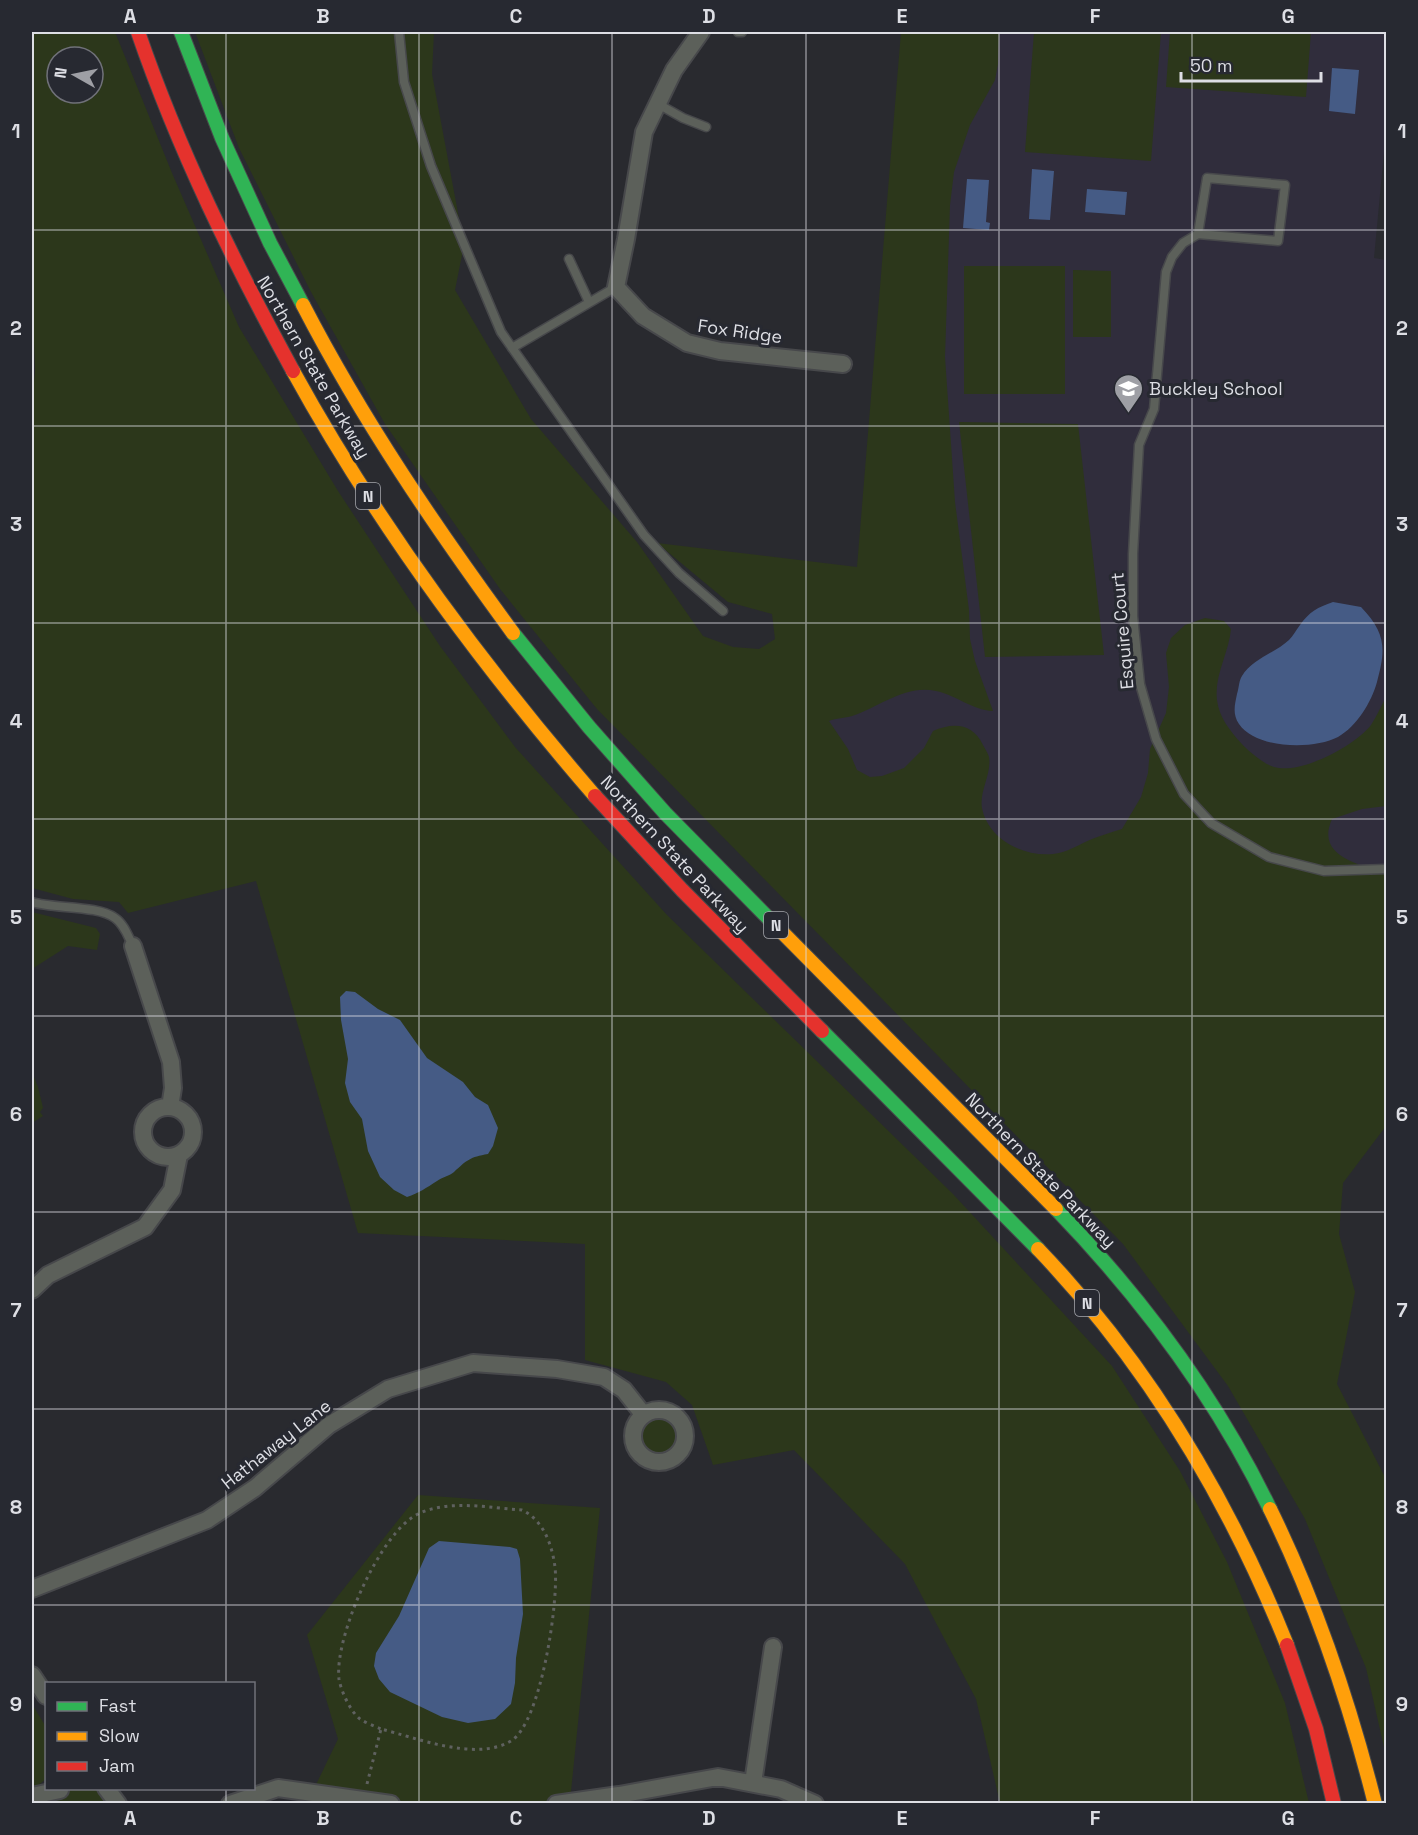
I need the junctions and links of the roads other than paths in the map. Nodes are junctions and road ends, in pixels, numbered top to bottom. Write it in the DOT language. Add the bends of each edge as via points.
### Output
graph roads {
  1 [pos="138,32"];
  2 [pos="182,32"];
  3 [pos="399,32"];
  4 [pos="701,32"];
  5 [pos="658,104"];
  6 [pos="706,127"];
  7 [pos="1198,234"];
  8 [pos="569,259"];
  9 [pos="616,287"];
  10 [pos="590,302"];
  11 [pos="512,348"];
  12 [pos="843,364"];
  13 [pos="723,611"];
  14 [pos="1386,869"];
  15 [pos="32,902"];
  16 [pos="133,945"];
  17 [pos="170,1107"];
  18 [pos="179,1155"];
  19 [pos="32,1290"];
  20 [pos="643,1414"];
  21 [pos="32,1589"];
  22 [pos="773,1647"];
  23 [pos="32,1675"];
  24 [pos="45,1694"];
  25 [pos="753,1783"];
  26 [pos="57,1790"];
  27 [pos="60,1790"];
  28 [pos="108,1790"];
  29 [pos="32,1796"];
  30 [pos="50,1803"];
  31 [pos="118,1803"];
  32 [pos="230,1803"];
  33 [pos="391,1803"];
  34 [pos="556,1803"];
  35 [pos="814,1803"];
  36 [pos="1334,1803"];
  37 [pos="1375,1803"];
  1 -- 36 [label="highway, Northern State Parkway / N" via="194,177 285,359 355,476 472,644 600,802 692,901 1052,1264 1097,1315 1159,1398 1229,1514 1272,1606 1306,1701"];
  2 -- 37 [label="highway, Northern State Parkway / N" via="249,199 310,319 378,436 494,605 582,718 668,816 1067,1220 1135,1297 1173,1348 1248,1464 1293,1554 1342,1681"];
  3 -- 11 [label="lane" via="404,82 431,166 501,332"];
  4 -- 5 [label="street" via="674,70"];
  5 -- 6 [label="lane"];
  5 -- 9 [label="street" via="644,132"];
  7 -- 7 [label="lane" via="1278,241 1285,185 1207,177"];
  7 -- 14 [label="lane, Esquire Court" via="1183,243 1166,272 1154,409 1139,445 1133,616 1140,684 1156,739 1184,794 1211,823 1269,857 1324,871"];
  8 -- 10 [label="lane"];
  9 -- 10 [label="lane"];
  9 -- 12 [label="street, Fox Ridge" via="644,316 687,343 720,351"];
  10 -- 11 [label="lane"];
  11 -- 13 [label="lane" via="644,535 679,573"];
  15 -- 16 [label="lane" via="114,916"];
  16 -- 17 [label="street" via="171,1062"];
  17 -- 18 [label="street" via="186,1114 193,1128 190,1144"];
  17 -- 18 [label="street" via="153,1111 143,1133 156,1154"];
  18 -- 19 [label="street" via="172,1190 145,1227 48,1275"];
  20 -- 21 [label="street, Hathaway Lane" via="624,1390 604,1377 557,1369 473,1364 388,1389 329,1425 255,1488 207,1520"];
  22 -- 25 [label="street"];
  23 -- 24 [label="street"];
  25 -- 34 [label="street" via="718,1777"];
  25 -- 35 [label="street" via="781,1789"];
  26 -- 29 [label="street"];
  27 -- 30 [label="street"];
  28 -- 31 [label="street"];
  32 -- 33 [label="street" via="278,1788"];
}
